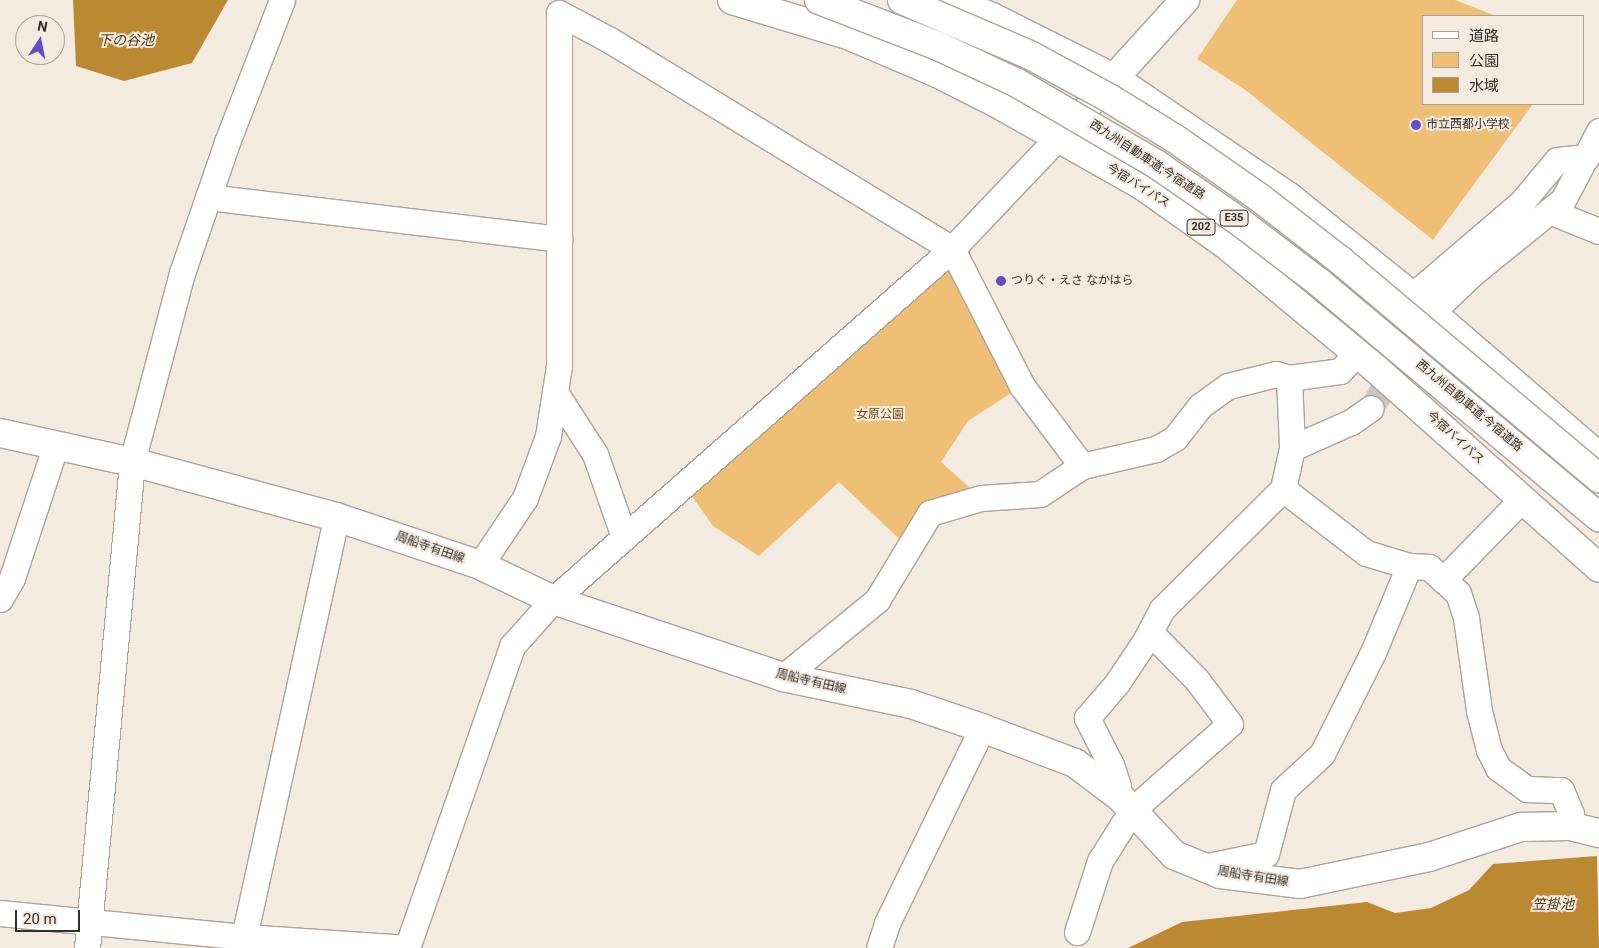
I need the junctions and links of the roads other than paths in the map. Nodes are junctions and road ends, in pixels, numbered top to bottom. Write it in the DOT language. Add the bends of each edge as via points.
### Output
graph roads {
  1 [pos="282,0"];
  2 [pos="732,0"];
  3 [pos="819,0"];
  4 [pos="902,0"];
  5 [pos="948,0"];
  6 [pos="1185,0"];
  7 [pos="1110,82"];
  8 [pos="1599,131"];
  9 [pos="1058,138"];
  10 [pos="1587,158"];
  11 [pos="208,197"];
  12 [pos="1549,211"];
  13 [pos="1599,231"];
  14 [pos="559,238"];
  15 [pos="952,249"];
  16 [pos="1412,296"];
  17 [pos="1438,306"];
  18 [pos="1356,354"];
  19 [pos="1289,378"];
  20 [pos="555,392"];
  21 [pos="1370,408"];
  22 [pos="0,433"];
  23 [pos="56,447"];
  24 [pos="1292,448"];
  25 [pos="1599,456"];
  26 [pos="132,462"];
  27 [pos="1082,466"];
  28 [pos="1599,478"];
  29 [pos="1283,489"];
  30 [pos="1522,499"];
  31 [pos="336,516"];
  32 [pos="1599,517"];
  33 [pos="624,537"];
  34 [pos="480,565"];
  35 [pos="1409,566"];
  36 [pos="1599,568"];
  37 [pos="1443,580"];
  38 [pos="0,600"];
  39 [pos="553,600"];
  40 [pos="1150,632"];
  41 [pos="783,677"];
  42 [pos="982,728"];
  43 [pos="1123,801"];
  44 [pos="1570,826"];
  45 [pos="1599,833"];
  46 [pos="1203,867"];
  47 [pos="0,913"];
  48 [pos="89,922"];
  49 [pos="1076,932"];
  50 [pos="244,937"];
  51 [pos="87,948"];
  52 [pos="408,948"];
  53 [pos="879,948"];
  1 -- 11 [label="street"];
  2 -- 9 [label="main road, 今宿バイパス / 202" via="848,35 945,77"];
  3 -- 32 [label="main road, 西九州自動車道;今宿道路 / E35, bridge" via="938,46 1017,83 1156,164 1240,222 1320,284"];
  4 -- 28 [label="main road, E35, bridge" via="1030,55 1109,98 1190,149 1340,260"];
  5 -- 7 [label="main road" via="992,17"];
  6 -- 7 [label="main road"];
  7 -- 9 [label="street"];
  7 -- 16 [label="main road" via="1289,197"];
  8 -- 10 [label="street"];
  9 -- 15 [label="street"];
  9 -- 18 [label="main road, 今宿バイパス / 202" via="1143,186 1225,244"];
  10 -- 12 [label="street" via="1563,200"];
  10 -- 16 [label="street" via="1557,160 1521,202"];
  11 -- 14 [label="street"];
  11 -- 26 [label="street" via="182,273"];
  12 -- 13 [label="street"];
  12 -- 17 [label="street"];
  14 -- 15 [label="street" via="559,13 608,39"];
  14 -- 20 [label="street" via="559,366"];
  15 -- 27 [label="street" via="1022,386"];
  15 -- 33 [label="street"];
  16 -- 25 [label="main road"];
  18 -- 19 [label="street" via="1340,371"];
  18 -- 30 [label="main road, 今宿バイパス / 202"];
  19 -- 24 [label="street"];
  19 -- 27 [label="street" via="1276,374 1228,386 1200,406 1176,438 1156,449"];
  20 -- 33 [label="street" via="595,454"];
  20 -- 34 [label="street" via="548,436 525,498"];
  21 -- 24 [label="street" via="1350,422"];
  22 -- 23 [label="main road, 周船寺有田線"];
  23 -- 26 [label="main road, 周船寺有田線"];
  23 -- 38 [label="street" via="12,578"];
  24 -- 29 [label="street"];
  26 -- 31 [label="main road, 周船寺有田線"];
  26 -- 48 [label="street"];
  27 -- 41 [label="street" via="1040,494 981,498 930,514 877,600"];
  29 -- 35 [label="street" via="1366,553"];
  29 -- 40 [label="street" via="1162,609"];
  30 -- 36 [label="main road, 今宿バイパス / 202"];
  30 -- 37 [label="street"];
  31 -- 34 [label="main road, 周船寺有田線"];
  31 -- 50 [label="street"];
  33 -- 39 [label="street"];
  34 -- 39 [label="main road, 周船寺有田線"];
  35 -- 37 [label="street" via="1429,567"];
  35 -- 46 [label="street" via="1374,650 1322,754 1283,790 1266,854"];
  37 -- 44 [label="street" via="1458,593 1466,618 1479,711 1489,750 1498,768 1527,789 1561,790 1571,814"];
  39 -- 41 [label="main road, 周船寺有田線"];
  39 -- 52 [label="street" via="512,646"];
  40 -- 43 [label="street" via="1117,683 1087,718 1111,765"];
  40 -- 43 [label="street" via="1197,680 1230,724"];
  41 -- 42 [label="main road, 周船寺有田線" via="911,704"];
  42 -- 43 [label="main road, 周船寺有田線" via="1076,763"];
  42 -- 53 [label="street"];
  43 -- 46 [label="main road, 周船寺有田線" via="1174,855"];
  43 -- 49 [label="street"];
  44 -- 45 [label="main road, 周船寺有田線"];
  44 -- 46 [label="main road, 周船寺有田線" via="1521,827 1429,857 1300,884 1220,874"];
  47 -- 48 [label="street"];
  48 -- 50 [label="street"];
  48 -- 51 [label="street"];
  50 -- 52 [label="street"];
}
